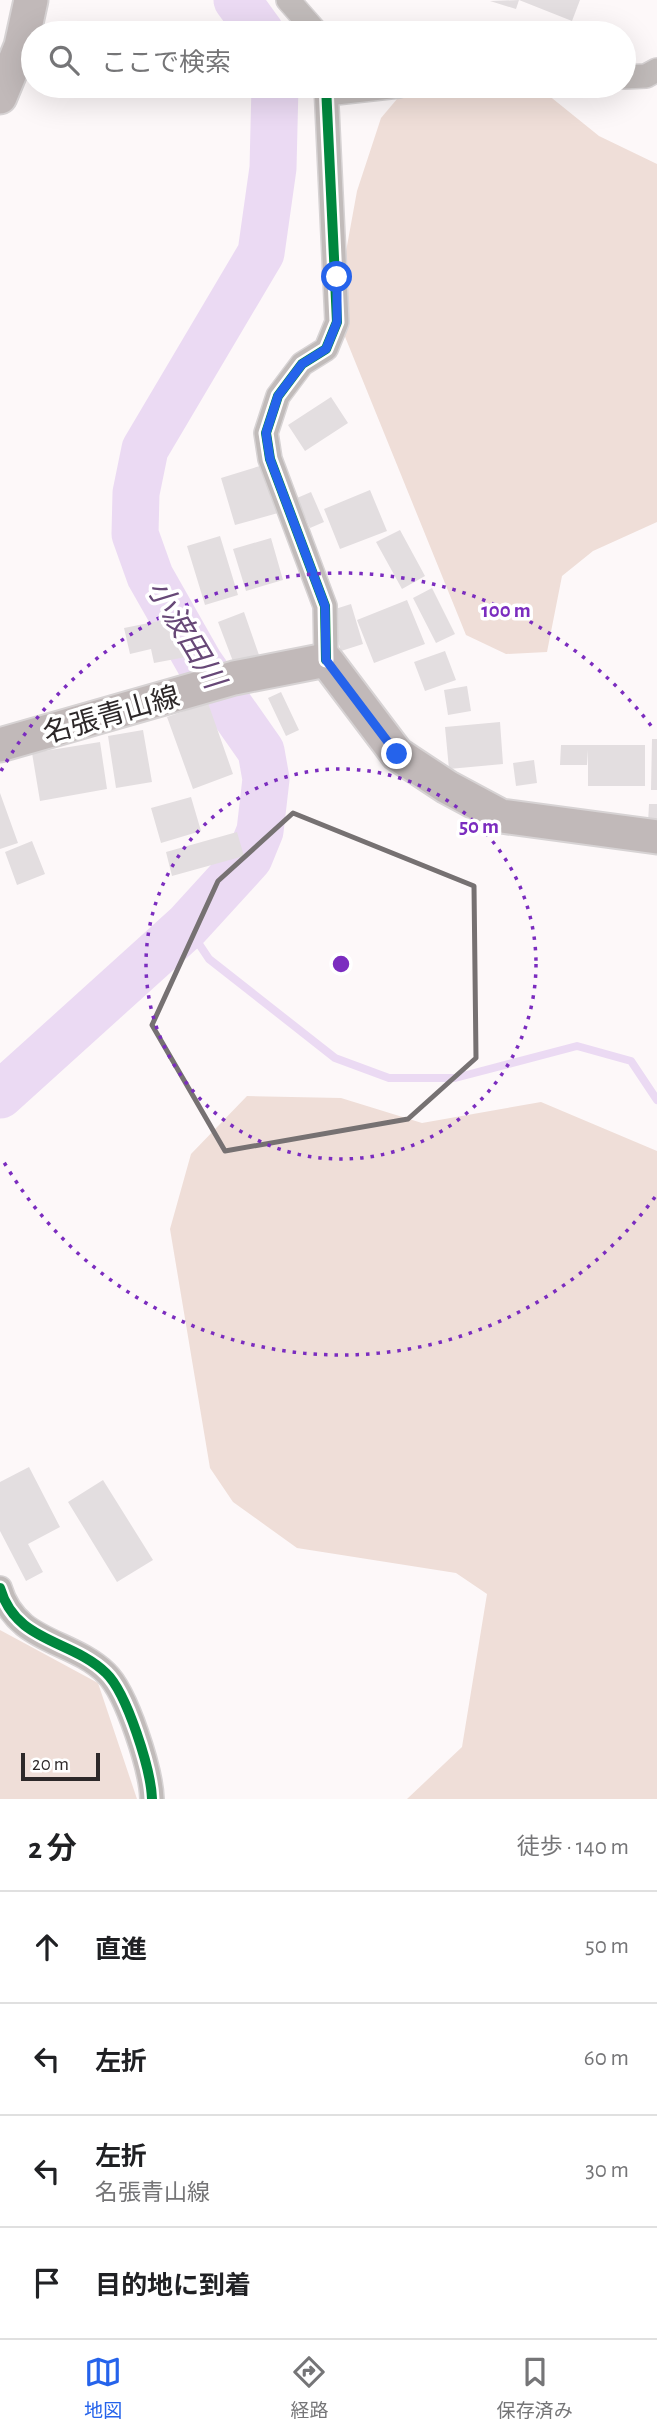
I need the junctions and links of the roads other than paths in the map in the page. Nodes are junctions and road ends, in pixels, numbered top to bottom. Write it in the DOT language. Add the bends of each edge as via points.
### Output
graph roads {
  1 [pos="31,0"];
  2 [pos="288,0"];
  3 [pos="26,21"];
  4 [pos="306,21"];
  5 [pos="21,46"];
  6 [pos="657,70"];
  7 [pos="636,76"];
  8 [pos="0,97"];
  9 [pos="326,98"];
  10 [pos="326,660"];
  11 [pos="0,744"];
  12 [pos="657,837"];
  13 [pos="0,1588"];
  14 [pos="152,1799"];
  1 -- 3 [label="main road"];
  2 -- 4 [label="street"];
  5 -- 8 [label="main road"];
  6 -- 7 [label="street"];
  9 -- 10 [label="street" via="337,322 326,349 302,364 278,396 266,433 270,459 325,606"];
  10 -- 11 [label="main road, 名張青山線" via="234,678"];
  10 -- 12 [label="main road" via="397,754 501,816"];
  13 -- 14 [label="street" via="13,1617 107,1674 121,1696"];
}
